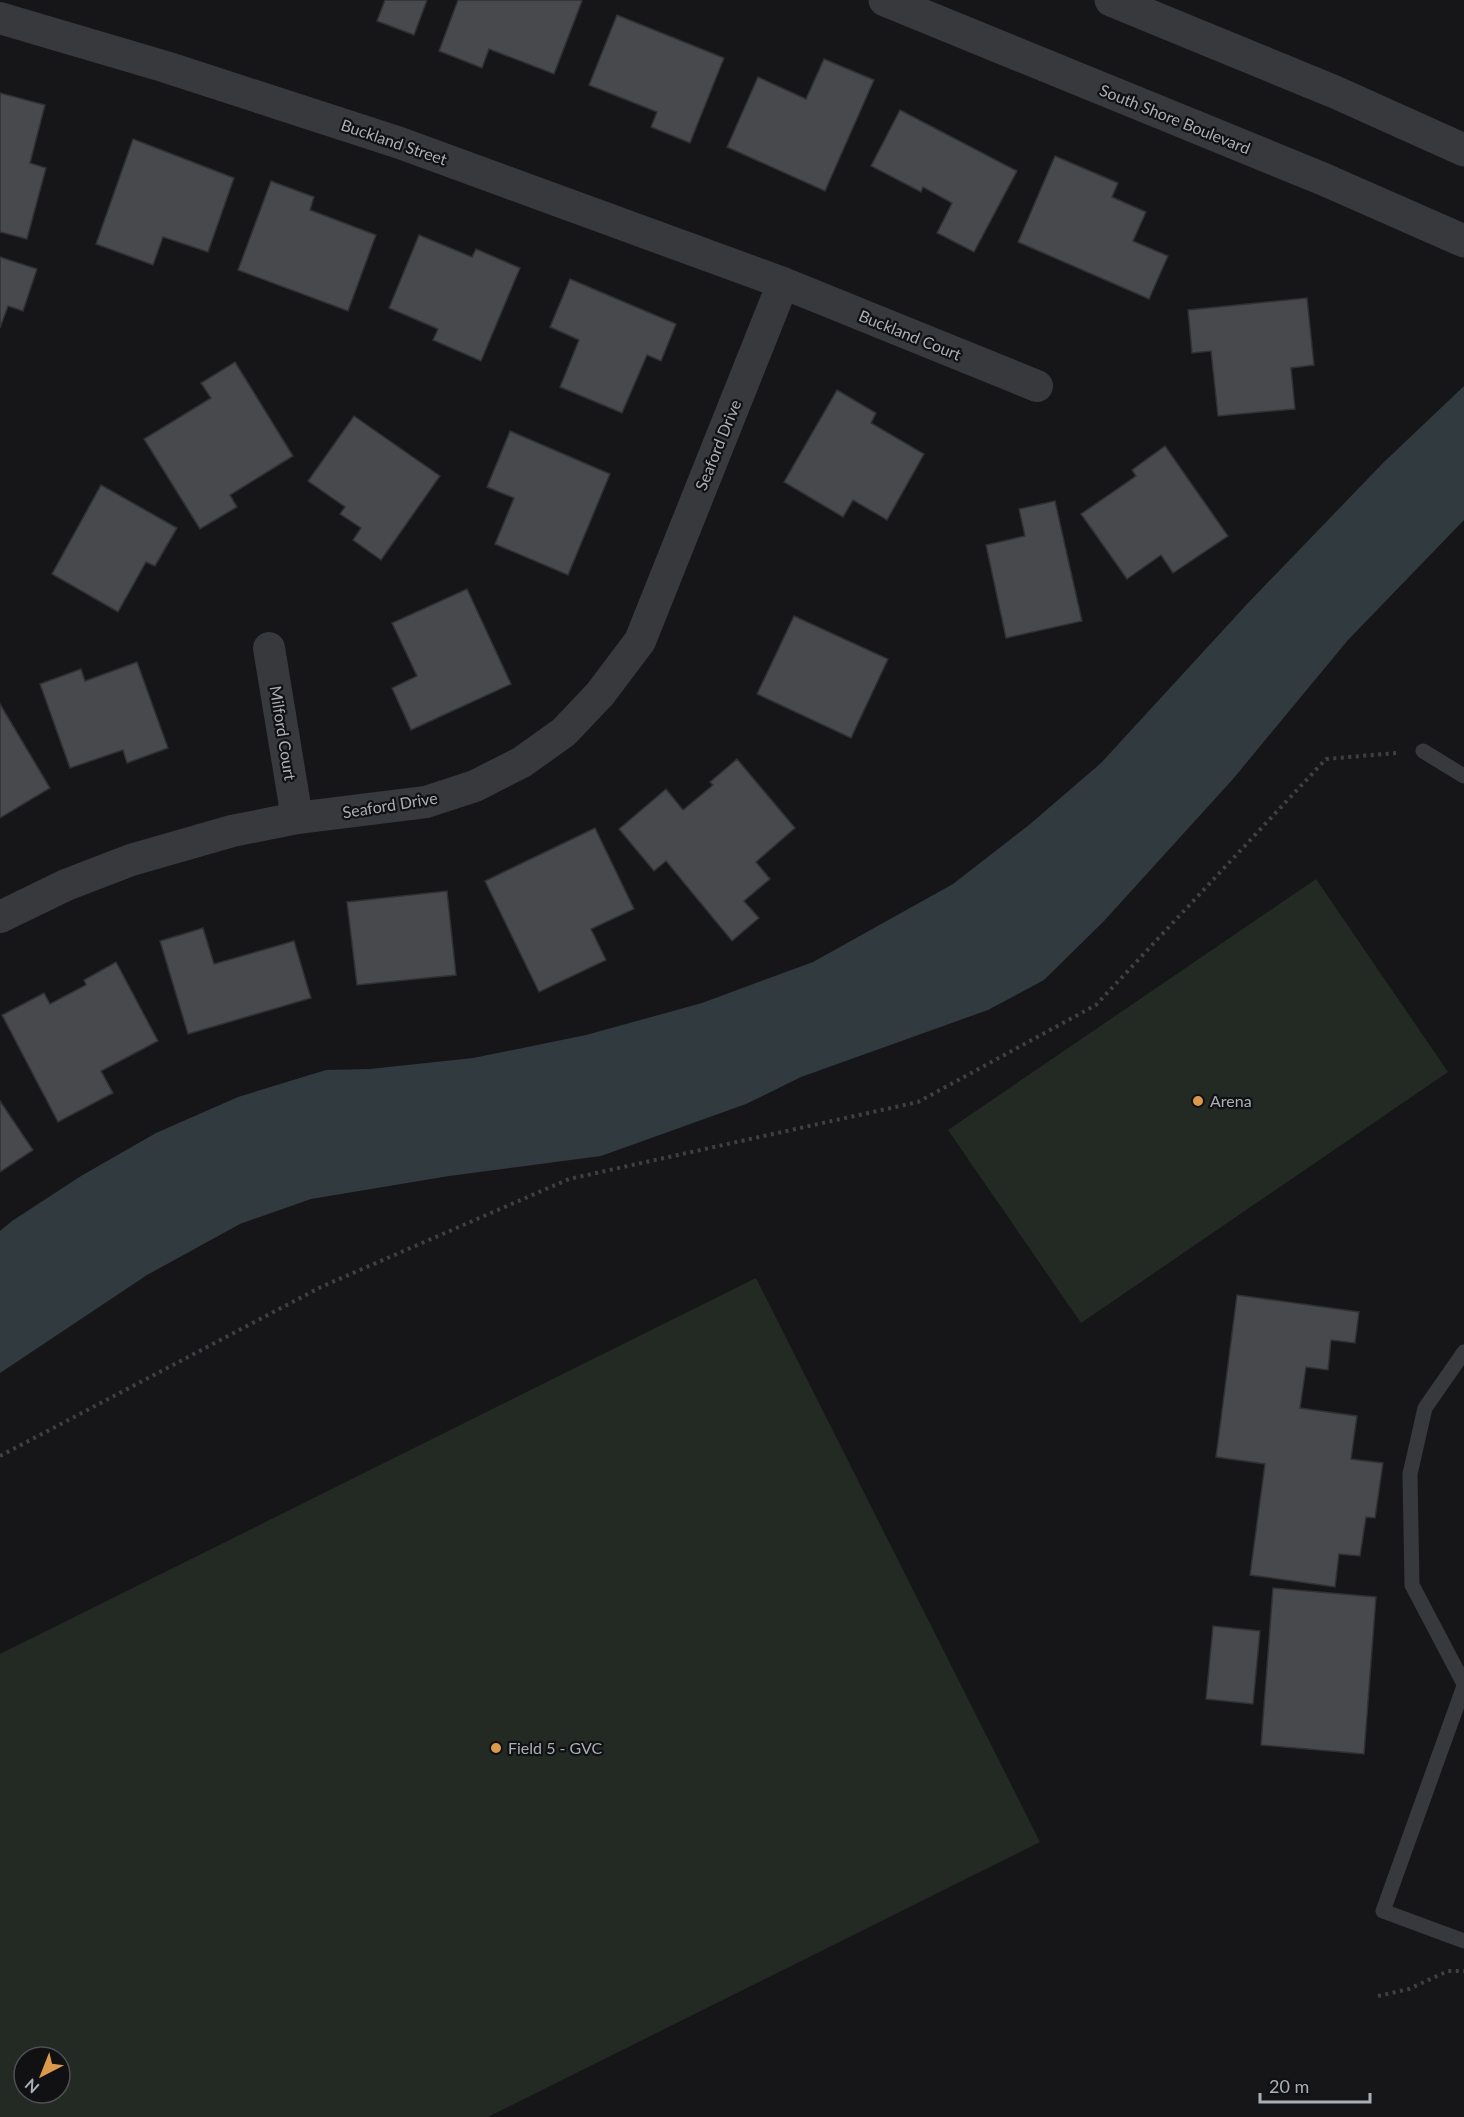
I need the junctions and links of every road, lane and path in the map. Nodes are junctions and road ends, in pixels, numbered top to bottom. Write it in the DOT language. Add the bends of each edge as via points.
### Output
graph roads {
  1 [pos="885,0"];
  2 [pos="1111,0"];
  3 [pos="0,18"];
  4 [pos="1464,150"];
  5 [pos="1464,241"];
  6 [pos="783,283"];
  7 [pos="1037,386"];
  8 [pos="269,648"];
  9 [pos="1423,751"];
  10 [pos="1464,776"];
  11 [pos="297,818"];
  12 [pos="0,917"];
  13 [pos="1464,1352"];
  14 [pos="0,1456"];
  15 [pos="1464,1685"];
  16 [pos="1464,1941"];
  17 [pos="1464,1971"];
  18 [pos="1378,1996"];
  1 -- 5 [label="street, South Shore Boulevard" via="1323,179"];
  2 -- 4 [label="street"];
  3 -- 6 [label="street, Buckland Street" via="400,143"];
  6 -- 7 [label="street, Buckland Court"];
  6 -- 11 [label="street, Seaford Drive" via="640,641 600,694 564,732 522,762 475,786 426,802"];
  8 -- 11 [label="street, Milford Court"];
  9 -- 10 [label="lane"];
  9 -- 14 [label="path" via="1326,759 1096,1005 918,1102 569,1179 321,1287"];
  11 -- 12 [label="street, Seaford Drive" via="232,831 131,860 66,885"];
  13 -- 15 [label="lane" via="1425,1408 1410,1474 1412,1585"];
  15 -- 16 [label="lane" via="1383,1911"];
  17 -- 18 [label="path" via="1448,1971 1409,1989"];
}
